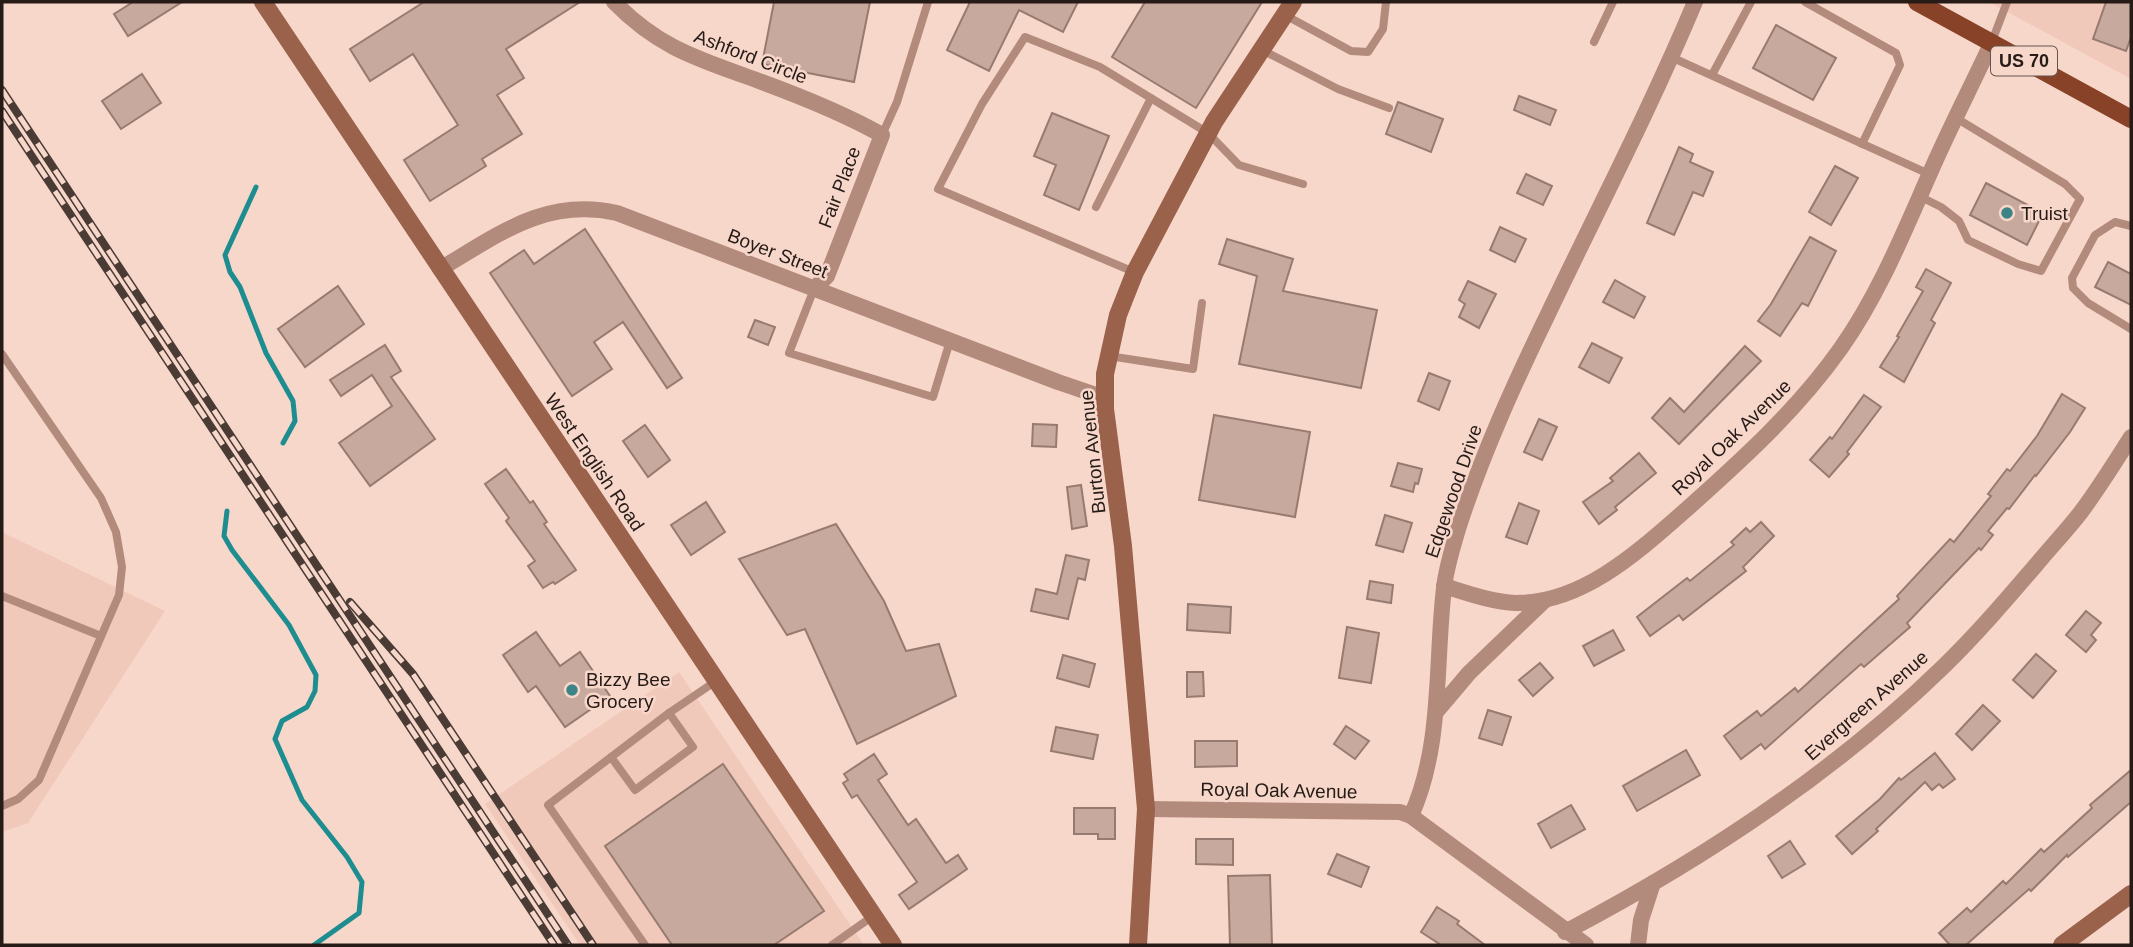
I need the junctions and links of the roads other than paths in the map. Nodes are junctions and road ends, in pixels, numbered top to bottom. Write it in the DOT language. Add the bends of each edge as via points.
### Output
graph roads {
  1 [pos="264,2"];
  2 [pos="614,2"];
  3 [pos="928,2"];
  4 [pos="1386,2"];
  5 [pos="1613,2"];
  6 [pos="1695,2"];
  7 [pos="1751,2"];
  8 [pos="1805,2"];
  9 [pos="1917,2"];
  10 [pos="2007,2"];
  11 [pos="1289,8"];
  12 [pos="1594,42"];
  13 [pos="1991,44"];
  14 [pos="1262,50"];
  15 [pos="1671,57"];
  16 [pos="1712,75"];
  17 [pos="1151,98"];
  18 [pos="1389,108"];
  19 [pos="1956,118"];
  20 [pos="2131,119"];
  21 [pos="1208,133"];
  22 [pos="882,135"];
  23 [pos="1862,144"];
  24 [pos="1929,174"];
  25 [pos="1303,184"];
  26 [pos="1919,197"];
  27 [pos="1097,206"];
  28 [pos="2131,226"];
  29 [pos="440,269"];
  30 [pos="1135,272"];
  31 [pos="814,289"];
  32 [pos="1202,303"];
  33 [pos="2131,329"];
  34 [pos="950,341"];
  35 [pos="2,354"];
  36 [pos="1109,356"];
  37 [pos="1105,398"];
  38 [pos="2131,437"];
  39 [pos="1444,586"];
  40 [pos="2,596"];
  41 [pos="1544,601"];
  42 [pos="101,636"];
  43 [pos="716,681"];
  44 [pos="1436,712"];
  45 [pos="669,713"];
  46 [pos="611,757"];
  47 [pos="2,806"];
  48 [pos="1146,809"];
  49 [pos="1411,817"];
  50 [pos="1653,883"];
  51 [pos="2131,894"];
  52 [pos="873,916"];
  53 [pos="1565,932"];
  54 [pos="645,945"];
  55 [pos="832,945"];
  56 [pos="893,945"];
  57 [pos="1138,945"];
  58 [pos="1586,945"];
  59 [pos="1638,945"];
  60 [pos="2062,945"];
  1 -- 29 [label="main road, West English Road"];
  2 -- 22 [label="street, Ashford Circle" via="662,42"];
  3 -- 22 [label="lane"];
  4 -- 11 [label="lane" via="1384,29 1368,52 1351,51"];
  5 -- 12 [label="lane"];
  6 -- 15 [label="street, Edgewood Drive"];
  7 -- 16 [label="lane"];
  8 -- 23 [label="lane" via="1896,53 1900,65"];
  9 -- 13 [label="main road, US 70"];
  10 -- 13 [label="lane"];
  11 -- 14 [label="main road, Burton Avenue"];
  13 -- 19 [label="street, Royal Oak Avenue"];
  13 -- 20 [label="main road, US 70"];
  14 -- 18 [label="lane" via="1338,89"];
  14 -- 21 [label="main road, Burton Avenue"];
  15 -- 16 [label="lane"];
  15 -- 39 [label="street, Edgewood Drive" via="1513,387 1459,528"];
  16 -- 23 [label="lane"];
  17 -- 21 [label="lane"];
  17 -- 27 [label="lane"];
  17 -- 30 [label="lane" via="1100,67 1025,37 982,104 938,190"];
  19 -- 24 [label="street, Royal Oak Avenue"];
  19 -- 26 [label="lane" via="2065,184 2080,200 2075,211 2041,271 1968,240 1959,221"];
  21 -- 25 [label="lane" via="1239,165"];
  21 -- 30 [label="main road, Burton Avenue"];
  22 -- 31 [label="street, Fair Place" via="827,276"];
  23 -- 24 [label="lane"];
  24 -- 26 [label="street, Royal Oak Avenue"];
  26 -- 41 [label="street, Royal Oak Avenue" via="1889,265 1843,346 1779,424 1619,565 1582,587"];
  28 -- 33 [label="lane" via="2115,222 2095,235 2072,278 2073,288 2088,303"];
  29 -- 31 [label="street, Boyer Street" via="526,219 563,209 595,208"];
  29 -- 43 [label="main road, West English Road"];
  30 -- 36 [label="main road, Burton Avenue" via="1118,314"];
  31 -- 34 [label="street, Boyer Street"];
  31 -- 34 [label="lane" via="789,353 933,397"];
  32 -- 36 [label="lane" via="1193,369"];
  34 -- 37 [label="street, Boyer Street"];
  35 -- 42 [label="lane" via="101,498 116,533 122,567 119,595"];
  36 -- 37 [label="main road, Burton Avenue"];
  37 -- 48 [label="main road, Burton Avenue"];
  38 -- 50 [label="street, Evergreen Avenue" via="2081,512 1943,667 1811,780"];
  39 -- 41 [label="street, Royal Oak Avenue" via="1514,603"];
  39 -- 44 [label="street, Edgewood Drive"];
  40 -- 42 [label="lane"];
  41 -- 44 [label="street" via="1469,673"];
  42 -- 47 [label="lane" via="39,780"];
  43 -- 45 [label="lane"];
  43 -- 52 [label="main road, West English Road"];
  44 -- 49 [label="street, Edgewood Drive" via="1421,793"];
  45 -- 46 [label="lane"];
  45 -- 46 [label="lane" via="693,747 635,790"];
  46 -- 54 [label="lane" via="548,805"];
  48 -- 49 [label="street, Royal Oak Avenue" via="1400,812"];
  48 -- 57 [label="main road, Burton Avenue"];
  49 -- 53 [label="street"];
  50 -- 53 [label="street, Evergreen Avenue"];
  50 -- 59 [label="street"];
  51 -- 60 [label="main road"];
  52 -- 55 [label="lane"];
  52 -- 56 [label="main road, West English Road"];
  53 -- 58 [label="street"];
}
